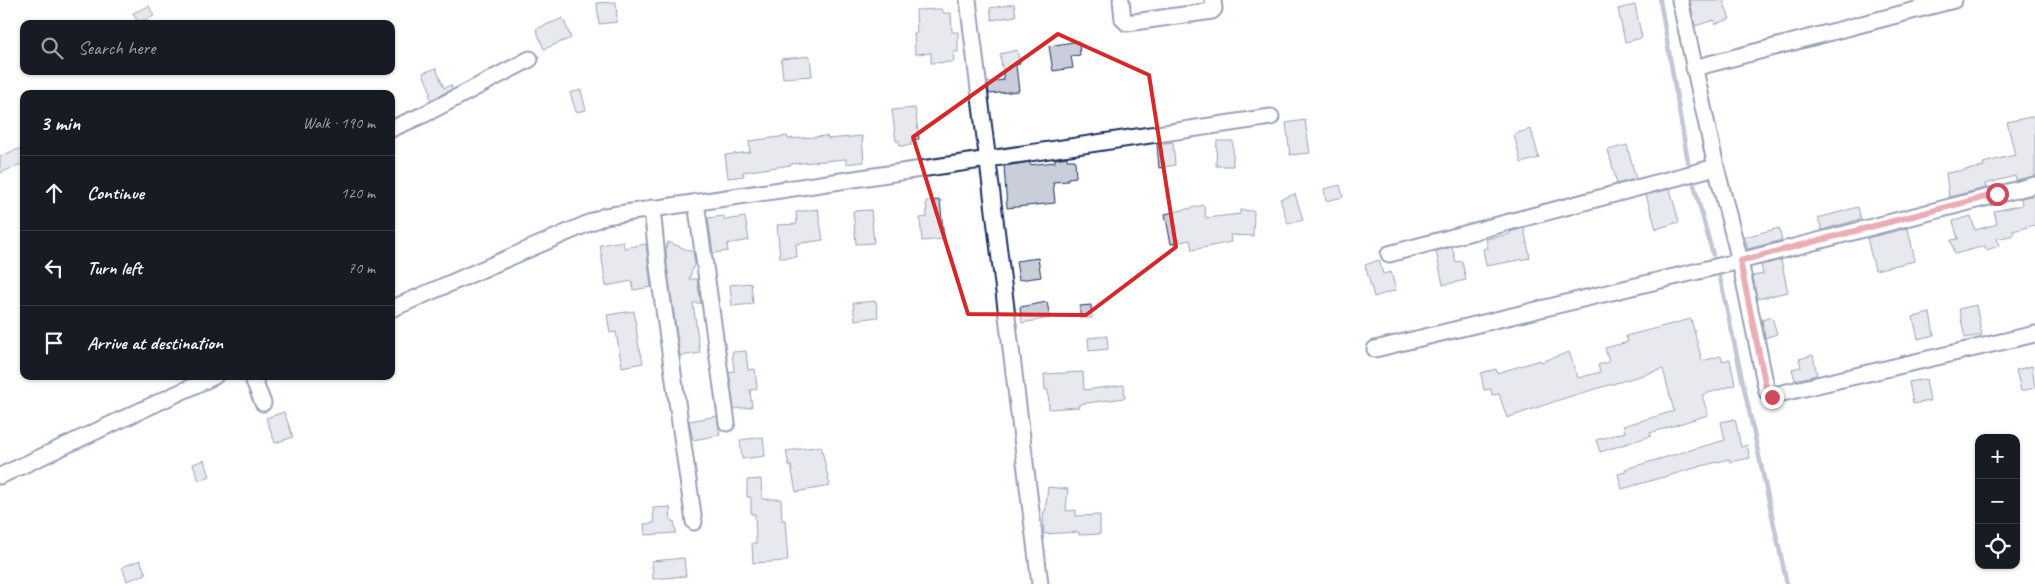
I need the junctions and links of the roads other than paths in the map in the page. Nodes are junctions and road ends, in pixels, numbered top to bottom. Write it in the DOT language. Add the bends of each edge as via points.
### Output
graph roads {
  1 [pos="968,0"];
  2 [pos="1121,0"];
  3 [pos="1212,0"];
  4 [pos="1680,0"];
  5 [pos="1954,0"];
  6 [pos="530,59"];
  7 [pos="1694,68"];
  8 [pos="1271,117"];
  9 [pos="395,127"];
  10 [pos="989,159"];
  11 [pos="1716,167"];
  12 [pos="2035,185"];
  13 [pos="696,202"];
  14 [pos="652,208"];
  15 [pos="1389,254"];
  16 [pos="1740,261"];
  17 [pos="395,307"];
  18 [pos="2035,334"];
  19 [pos="1375,349"];
  20 [pos="206,380"];
  21 [pos="254,380"];
  22 [pos="263,403"];
  23 [pos="727,423"];
  24 [pos="0,476"];
  25 [pos="694,522"];
  26 [pos="1040,584"];
  1 -- 10 [label="street"];
  2 -- 3 [label="street" via="1127,23 1212,11"];
  4 -- 7 [label="street"];
  5 -- 7 [label="street"];
  6 -- 9 [label="street"];
  7 -- 11 [label="street"];
  8 -- 10 [label="street"];
  10 -- 13 [label="street"];
  10 -- 26 [label="street"];
  11 -- 15 [label="street"];
  11 -- 16 [label="street"];
  12 -- 16 [label="street"];
  13 -- 14 [label="street"];
  13 -- 23 [label="street"];
  14 -- 17 [label="street" via="592,220"];
  14 -- 25 [label="street"];
  16 -- 18 [label="street" via="1767,392 1772,397"];
  16 -- 19 [label="street"];
  20 -- 24 [label="street"];
  21 -- 22 [label="street"];
}
